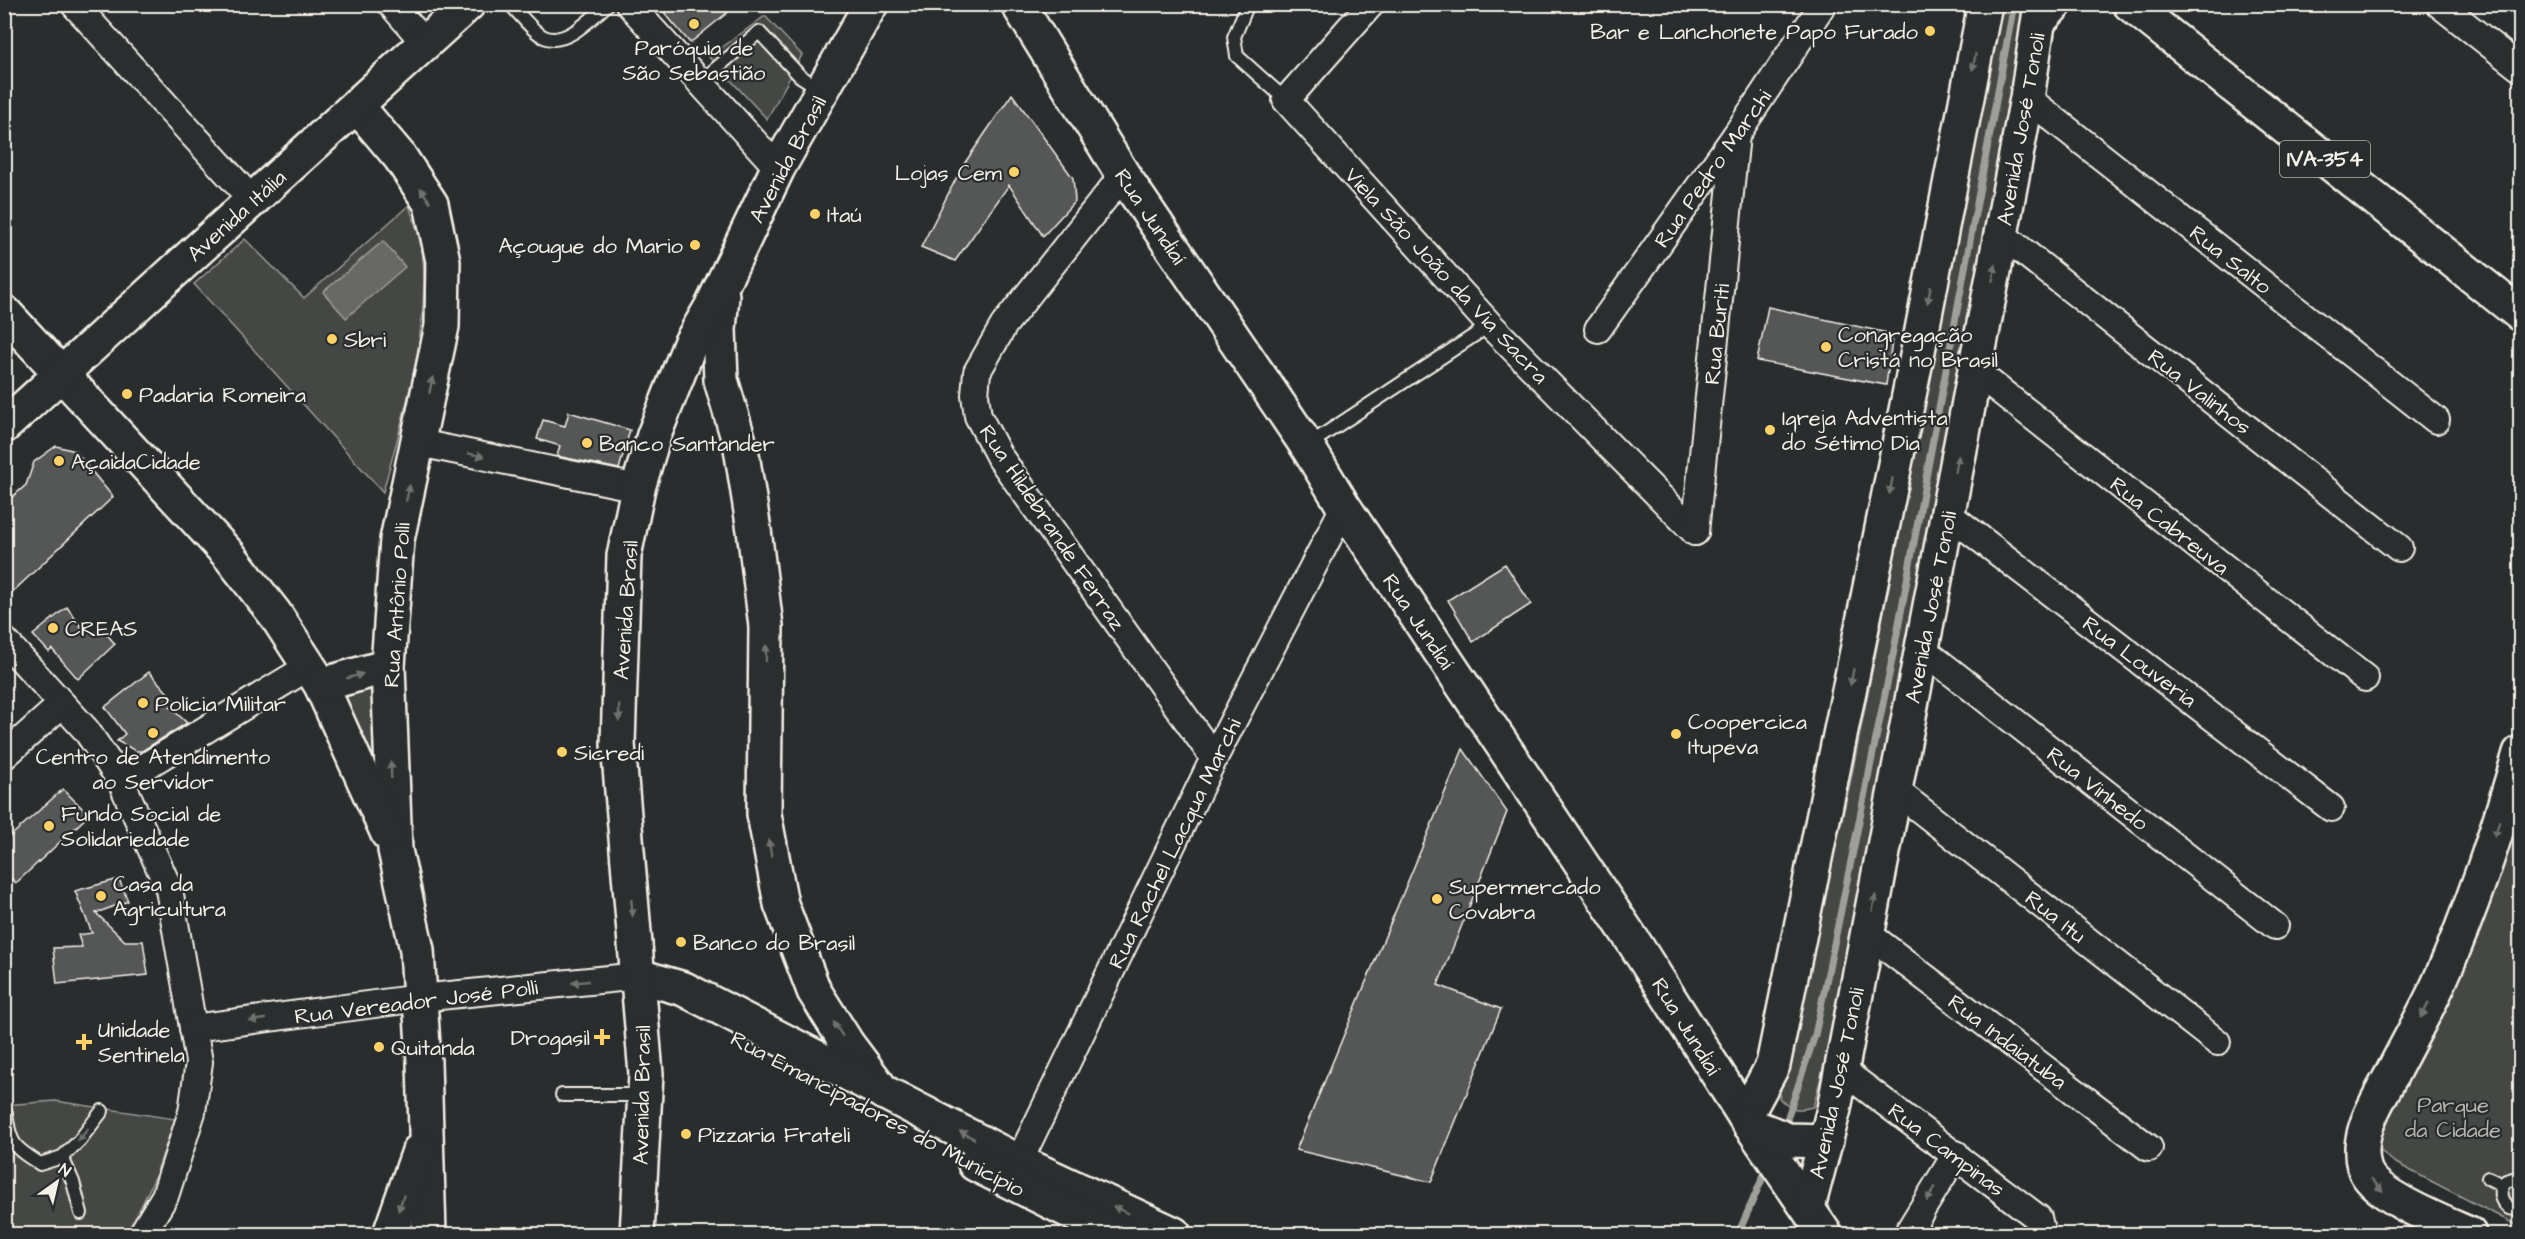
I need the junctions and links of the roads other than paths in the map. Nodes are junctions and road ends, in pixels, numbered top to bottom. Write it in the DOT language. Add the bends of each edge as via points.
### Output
graph roads {
  1 [pos="74,4"];
  2 [pos="391,4"];
  3 [pos="468,4"];
  4 [pos="510,4"];
  5 [pos="608,4"];
  6 [pos="629,4"];
  7 [pos="871,4"];
  8 [pos="1018,4"];
  9 [pos="1248,4"];
  10 [pos="1371,4"];
  11 [pos="1823,4"];
  12 [pos="1985,4"];
  13 [pos="2130,4"];
  14 [pos="2439,4"];
  15 [pos="2046,9"];
  16 [pos="425,43"];
  17 [pos="2520,69"];
  18 [pos="700,82"];
  19 [pos="822,90"];
  20 [pos="2027,98"];
  21 [pos="1286,100"];
  22 [pos="357,105"];
  23 [pos="1736,135"];
  24 [pos="778,168"];
  25 [pos="1123,175"];
  26 [pos="252,200"];
  27 [pos="2001,234"];
  28 [pos="723,284"];
  29 [pos="4,312"];
  30 [pos="2520,314"];
  31 [pos="1490,325"];
  32 [pos="1598,329"];
  33 [pos="1975,371"];
  34 [pos="61,374"];
  35 [pos="721,380"];
  36 [pos="666,406"];
  37 [pos="2436,420"];
  38 [pos="4,426"];
  39 [pos="419,442"];
  40 [pos="1307,446"];
  41 [pos="638,488"];
  42 [pos="1344,507"];
  43 [pos="1948,514"];
  44 [pos="1695,532"];
  45 [pos="2399,548"];
  46 [pos="4,640"];
  47 [pos="1922,649"];
  48 [pos="388,666"];
  49 [pos="315,676"];
  50 [pos="2365,678"];
  51 [pos="62,704"];
  52 [pos="2520,753"];
  53 [pos="4,756"];
  54 [pos="1214,758"];
  55 [pos="121,781"];
  56 [pos="1895,790"];
  57 [pos="2331,808"];
  58 [pos="395,850"];
  59 [pos="2275,926"];
  60 [pos="1868,934"];
  61 [pos="639,986"];
  62 [pos="420,998"];
  63 [pos="193,1028"];
  64 [pos="2217,1042"];
  65 [pos="1842,1070"];
  66 [pos="884,1093"];
  67 [pos="562,1095"];
  68 [pos="644,1095"];
  69 [pos="102,1112"];
  70 [pos="6,1113"];
  71 [pos="426,1133"];
  72 [pos="1765,1136"];
  73 [pos="1826,1141"];
  74 [pos="2149,1148"];
  75 [pos="1956,1154"];
  76 [pos="62,1157"];
  77 [pos="1014,1172"];
  78 [pos="2520,1177"];
  79 [pos="2488,1178"];
  80 [pos="2502,1185"];
  81 [pos="1808,1207"];
  82 [pos="2520,1210"];
  83 [pos="81,1212"];
  84 [pos="142,1234"];
  85 [pos="390,1234"];
  86 [pos="429,1234"];
  87 [pos="637,1234"];
  88 [pos="1115,1234"];
  89 [pos="1174,1234"];
  90 [pos="1825,1234"];
  91 [pos="1907,1234"];
  92 [pos="2042,1234"];
  93 [pos="2469,1234"];
  1 -- 26 [label="street"];
  2 -- 16 [label="street"];
  3 -- 16 [label="main road, Avenida Itália"];
  4 -- 5 [label="lane" via="542,36 554,40 566,37"];
  6 -- 18 [label="street"];
  7 -- 19 [label="main road, Avenida Brasil"];
  8 -- 25 [label="main road, Rua Jundiaí"];
  9 -- 21 [label="lane, Viela São João da Via Sacra" via="1234,37 1237,56"];
  10 -- 21 [label="street"];
  11 -- 23 [label="street, Rua Pedro Marchi"];
  12 -- 72 [label="main road, one-way" via="1773,1065"];
  13 -- 30 [label="main road, IVA-354"];
  14 -- 17 [label="street"];
  15 -- 20 [label="main road, Avenida José Tonoli"];
  16 -- 22 [label="main road, Avenida Itália"];
  18 -- 19 [label="lane" via="759,32 800,76"];
  18 -- 24 [label="street"];
  19 -- 24 [label="main road, Avenida Brasil"];
  20 -- 27 [label="main road, Avenida José Tonoli"];
  20 -- 37 [label="street, Rua Salto"];
  21 -- 31 [label="street, Viela São João da Via Sacra"];
  22 -- 26 [label="main road, Avenida Itália"];
  39 -- 22 [label="main road, Rua Antônio Polli, one-way" via="442,326 443,261 431,204 400,157"];
  23 -- 32 [label="street, Rua Pedro Marchi"];
  23 -- 44 [label="street, Rua Buriti"];
  24 -- 28 [label="main road, Avenida Brasil"];
  25 -- 40 [label="main road, Rua Jundiaí"];
  25 -- 54 [label="street, Rua Hildebrande Ferraz" via="1004,325 977,372 978,416 999,456"];
  26 -- 34 [label="main road, Avenida Itália"];
  33 -- 27 [label="main road, Avenida José Tonoli, one-way"];
  27 -- 45 [label="street, Rua Valinhos"];
  28 -- 35 [label="main road, Rua Emancipadores do Município" via="719,329"];
  28 -- 36 [label="main road, Avenida Brasil" via="690,344"];
  29 -- 34 [label="main road"];
  31 -- 40 [label="lane"];
  31 -- 44 [label="street, Viela São João da Via Sacra"];
  43 -- 33 [label="main road, Avenida José Tonoli, one-way"];
  33 -- 50 [label="street, Rua Cabreuva"];
  34 -- 38 [label="main road, Avenida Itália"];
  34 -- 49 [label="main road" via="229,555 275,614"];
  35 -- 36 [label="main road" via="695,378"];
  66 -- 35 [label="main road, Rua Emancipadores do Município, one-way" via="814,991 781,904 764,814 766,626 741,448"];
  36 -- 41 [label="main road, Avenida Brasil"];
  39 -- 41 [label="street, one-way"];
  48 -- 39 [label="main road, Rua Antônio Polli, one-way" via="397,540"];
  40 -- 42 [label="main road, Rua Jundiaí"];
  41 -- 61 [label="main road, Avenida Brasil, one-way" via="624,556 618,744"];
  42 -- 54 [label="street, Rua Rachel Lacqua Marchi"];
  42 -- 72 [label="main road, Rua Jundiaí"];
  43 -- 47 [label="main road, Avenida José Tonoli"];
  43 -- 57 [label="street, Rua Louveria"];
  46 -- 51 [label="street"];
  47 -- 56 [label="main road, Avenida José Tonoli"];
  47 -- 59 [label="street, Rua Vinhedo"];
  49 -- 48 [label="main road, one-way"];
  58 -- 48 [label="main road, Rua Antônio Polli, one-way"];
  49 -- 55 [label="street"];
  49 -- 58 [label="main road"];
  51 -- 53 [label="street"];
  51 -- 55 [label="street" via="86,730"];
  52 -- 93 [label="main road, one-way" via="2493,845 2438,985 2362,1137 2364,1169 2387,1196"];
  54 -- 77 [label="street, Rua Rachel Lacqua Marchi"];
  55 -- 63 [label="street" via="169,889"];
  60 -- 56 [label="main road, Avenida José Tonoli, one-way"];
  56 -- 64 [label="street, Rua Itu"];
  58 -- 62 [label="main road, Rua Antônio Polli" via="417,950"];
  60 -- 65 [label="main road, Avenida José Tonoli"];
  60 -- 74 [label="street, Rua Indaiatuba"];
  61 -- 62 [label="street, Rua Vereador José Polli, one-way"];
  61 -- 66 [label="main road, Rua Emancipadores do Município" via="684,989"];
  61 -- 68 [label="main road, Avenida Brasil"];
  61 -- 77 [label="main road, Rua Emancipadores do Município"];
  62 -- 63 [label="street, Rua Vereador José Polli, one-way"];
  62 -- 71 [label="main road, Rua Antônio Polli"];
  63 -- 84 [label="street" via="199,1062 192,1112 165,1196"];
  65 -- 73 [label="main road, Avenida José Tonoli"];
  65 -- 75 [label="street, Rua Campinas"];
  77 -- 66 [label="main road, Rua Emancipadores do Município, one-way"];
  67 -- 68 [label="lane"];
  68 -- 87 [label="main road, Avenida Brasil"];
  69 -- 76 [label="lane, one-way"];
  70 -- 76 [label="lane" via="10,1138 24,1153 40,1164"];
  71 -- 85 [label="main road, Rua Antônio Polli, one-way"];
  71 -- 86 [label="main road, Rua Antônio Polli"];
  72 -- 73 [label="main road"];
  72 -- 81 [label="main road, Rua Jundiaí"];
  73 -- 81 [label="main road, Avenida José Tonoli"];
  75 -- 91 [label="street, one-way"];
  75 -- 92 [label="street, Rua Campinas" via="2038,1218"];
  76 -- 83 [label="lane"];
  77 -- 88 [label="main road, Rua Emancipadores do Município"];
  89 -- 77 [label="main road, Rua Emancipadores do Município, one-way"];
  78 -- 80 [label="lane"];
  79 -- 80 [label="lane"];
  80 -- 82 [label="lane" via="2500,1195 2505,1205"];
  81 -- 90 [label="main road, Rua Jundiaí"];
}
